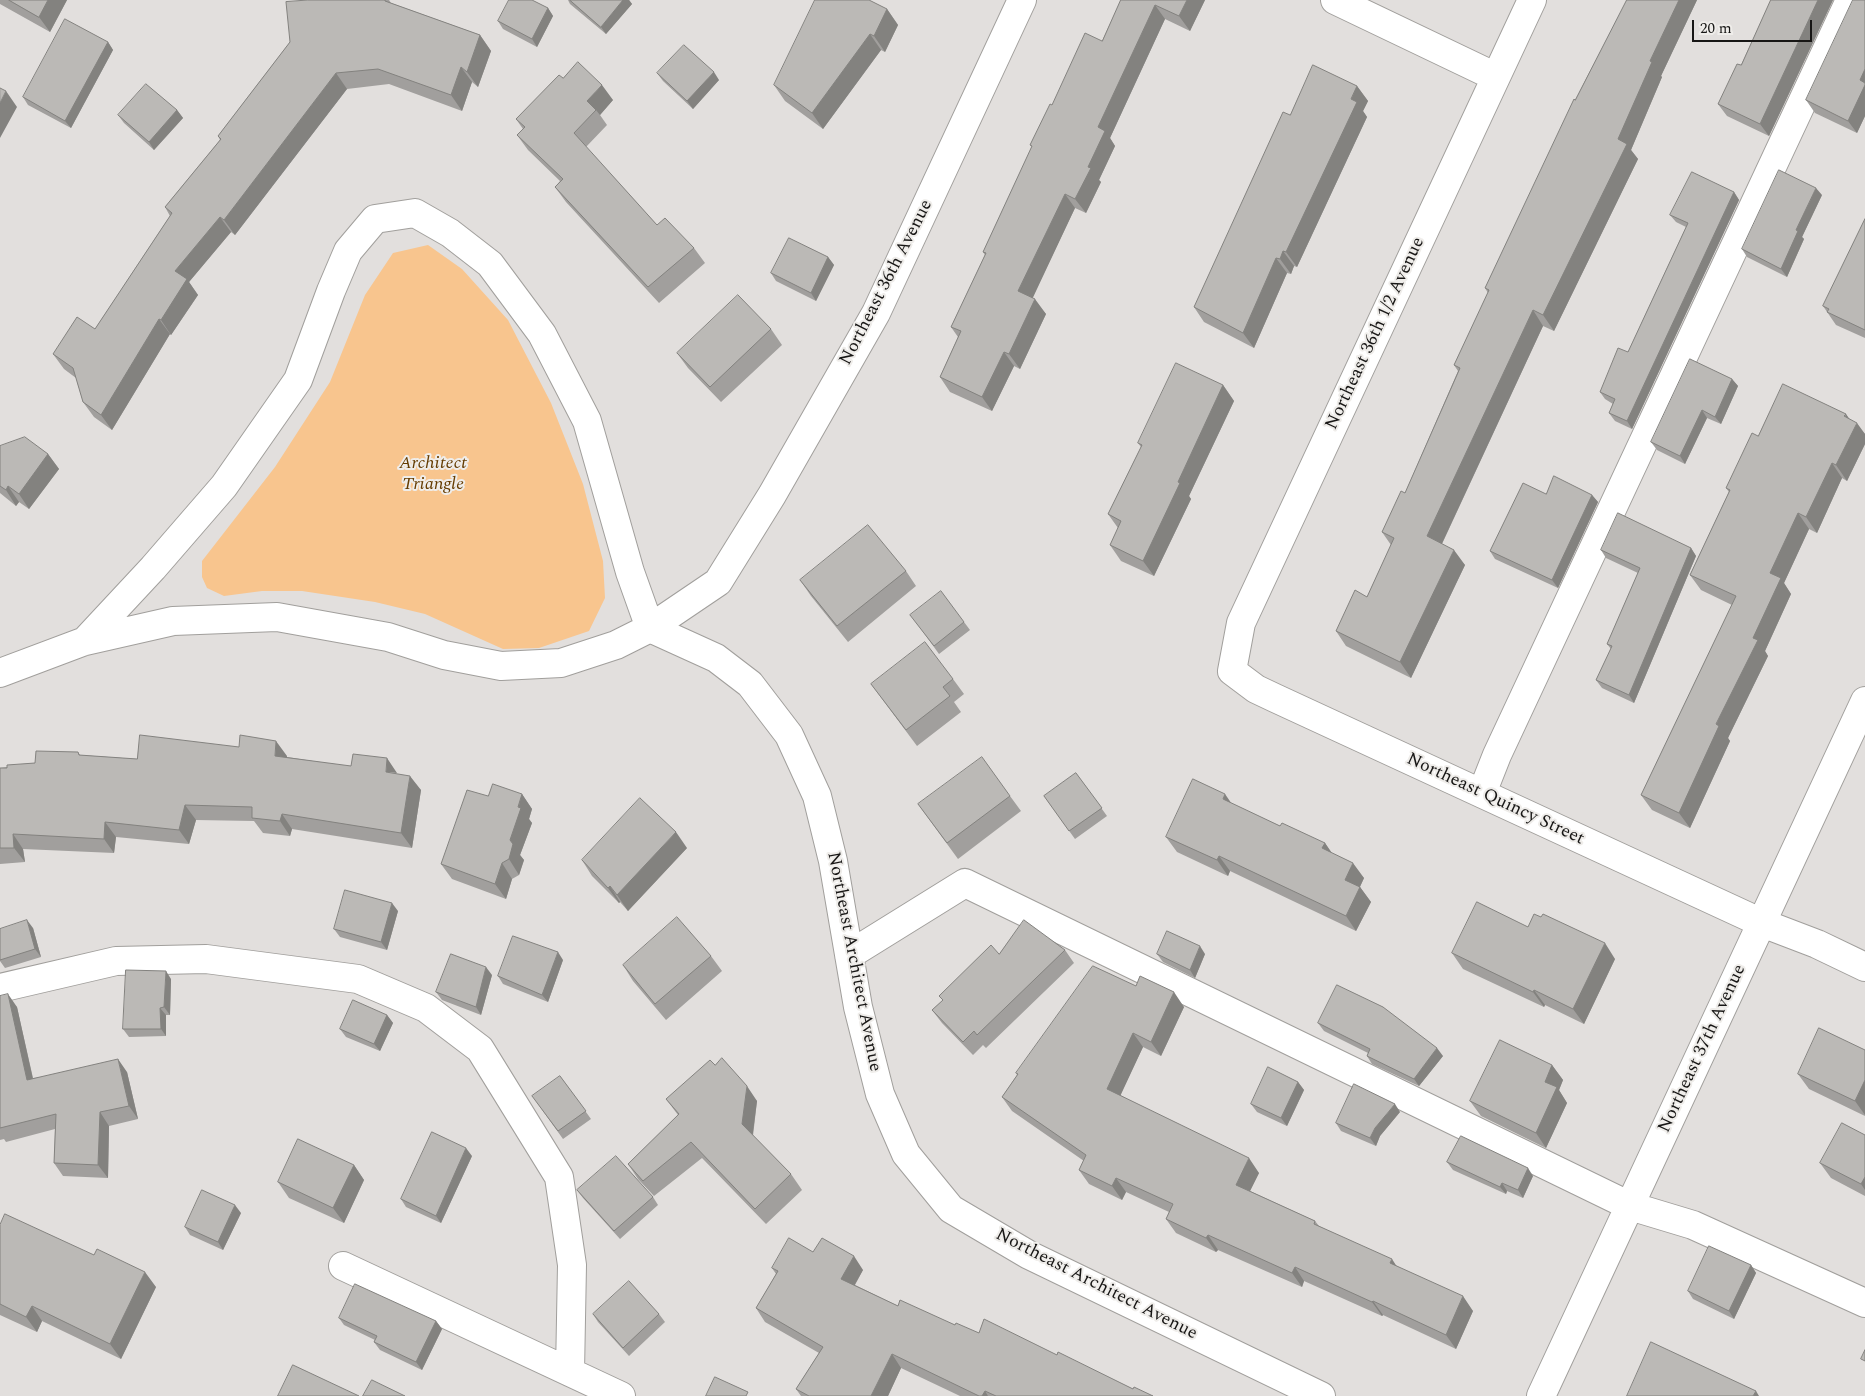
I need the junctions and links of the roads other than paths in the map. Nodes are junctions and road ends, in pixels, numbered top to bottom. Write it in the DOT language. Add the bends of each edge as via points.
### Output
graph roads {
  1 [pos="1022,0"];
  2 [pos="1335,0"];
  3 [pos="1532,0"];
  4 [pos="1850,0"];
  5 [pos="1496,77"];
  6 [pos="650,628"];
  7 [pos="85,641"];
  8 [pos="1232,671"];
  9 [pos="0,673"];
  10 [pos="1865,701"];
  11 [pos="1482,793"];
  12 [pos="1762,923"];
  13 [pos="849,955"];
  14 [pos="1865,967"];
  15 [pos="0,988"];
  16 [pos="1630,1206"];
  17 [pos="343,1266"];
  18 [pos="1865,1303"];
  19 [pos="570,1372"];
  20 [pos="621,1396"];
  21 [pos="1321,1396"];
  22 [pos="1541,1396"];
  1 -- 6 [label="street, Northeast 36th Avenue" via="876,313 772,495 718,582"];
  2 -- 5 [label="street"];
  3 -- 5 [label="street, Northeast 36th 1/2 Avenue"];
  4 -- 11 [label="street"];
  5 -- 8 [label="street, Northeast 36th 1/2 Avenue" via="1241,623"];
  6 -- 7 [label="street" via="616,645 561,662 501,666 444,655 388,638 277,618 173,621"];
  6 -- 7 [label="street" via="630,572 587,421 542,334 490,264 450,233 415,213 375,219 348,252 298,380 224,486"];
  6 -- 13 [label="street, Northeast Architect Avenue" via="716,658 750,684 789,735 817,796 834,861"];
  7 -- 9 [label="street"];
  8 -- 11 [label="street, Northeast Quincy Street" via="1256,689"];
  10 -- 12 [label="street, Northeast 37th Avenue"];
  11 -- 12 [label="street, Northeast Quincy Street"];
  12 -- 14 [label="street, Northeast Quincy Street"];
  12 -- 16 [label="street, Northeast 37th Avenue"];
  13 -- 16 [label="street" via="965,882"];
  13 -- 21 [label="street, Northeast Architect Avenue" via="858,1007 880,1094 906,1154 951,1208 1029,1255"];
  15 -- 19 [label="street" via="116,961 206,959 358,979 426,1008 480,1049 559,1177 572,1265"];
  16 -- 18 [label="street" via="1693,1225"];
  16 -- 22 [label="street, Northeast 37th Avenue"];
  17 -- 19 [label="street"];
  19 -- 20 [label="street"];
}
